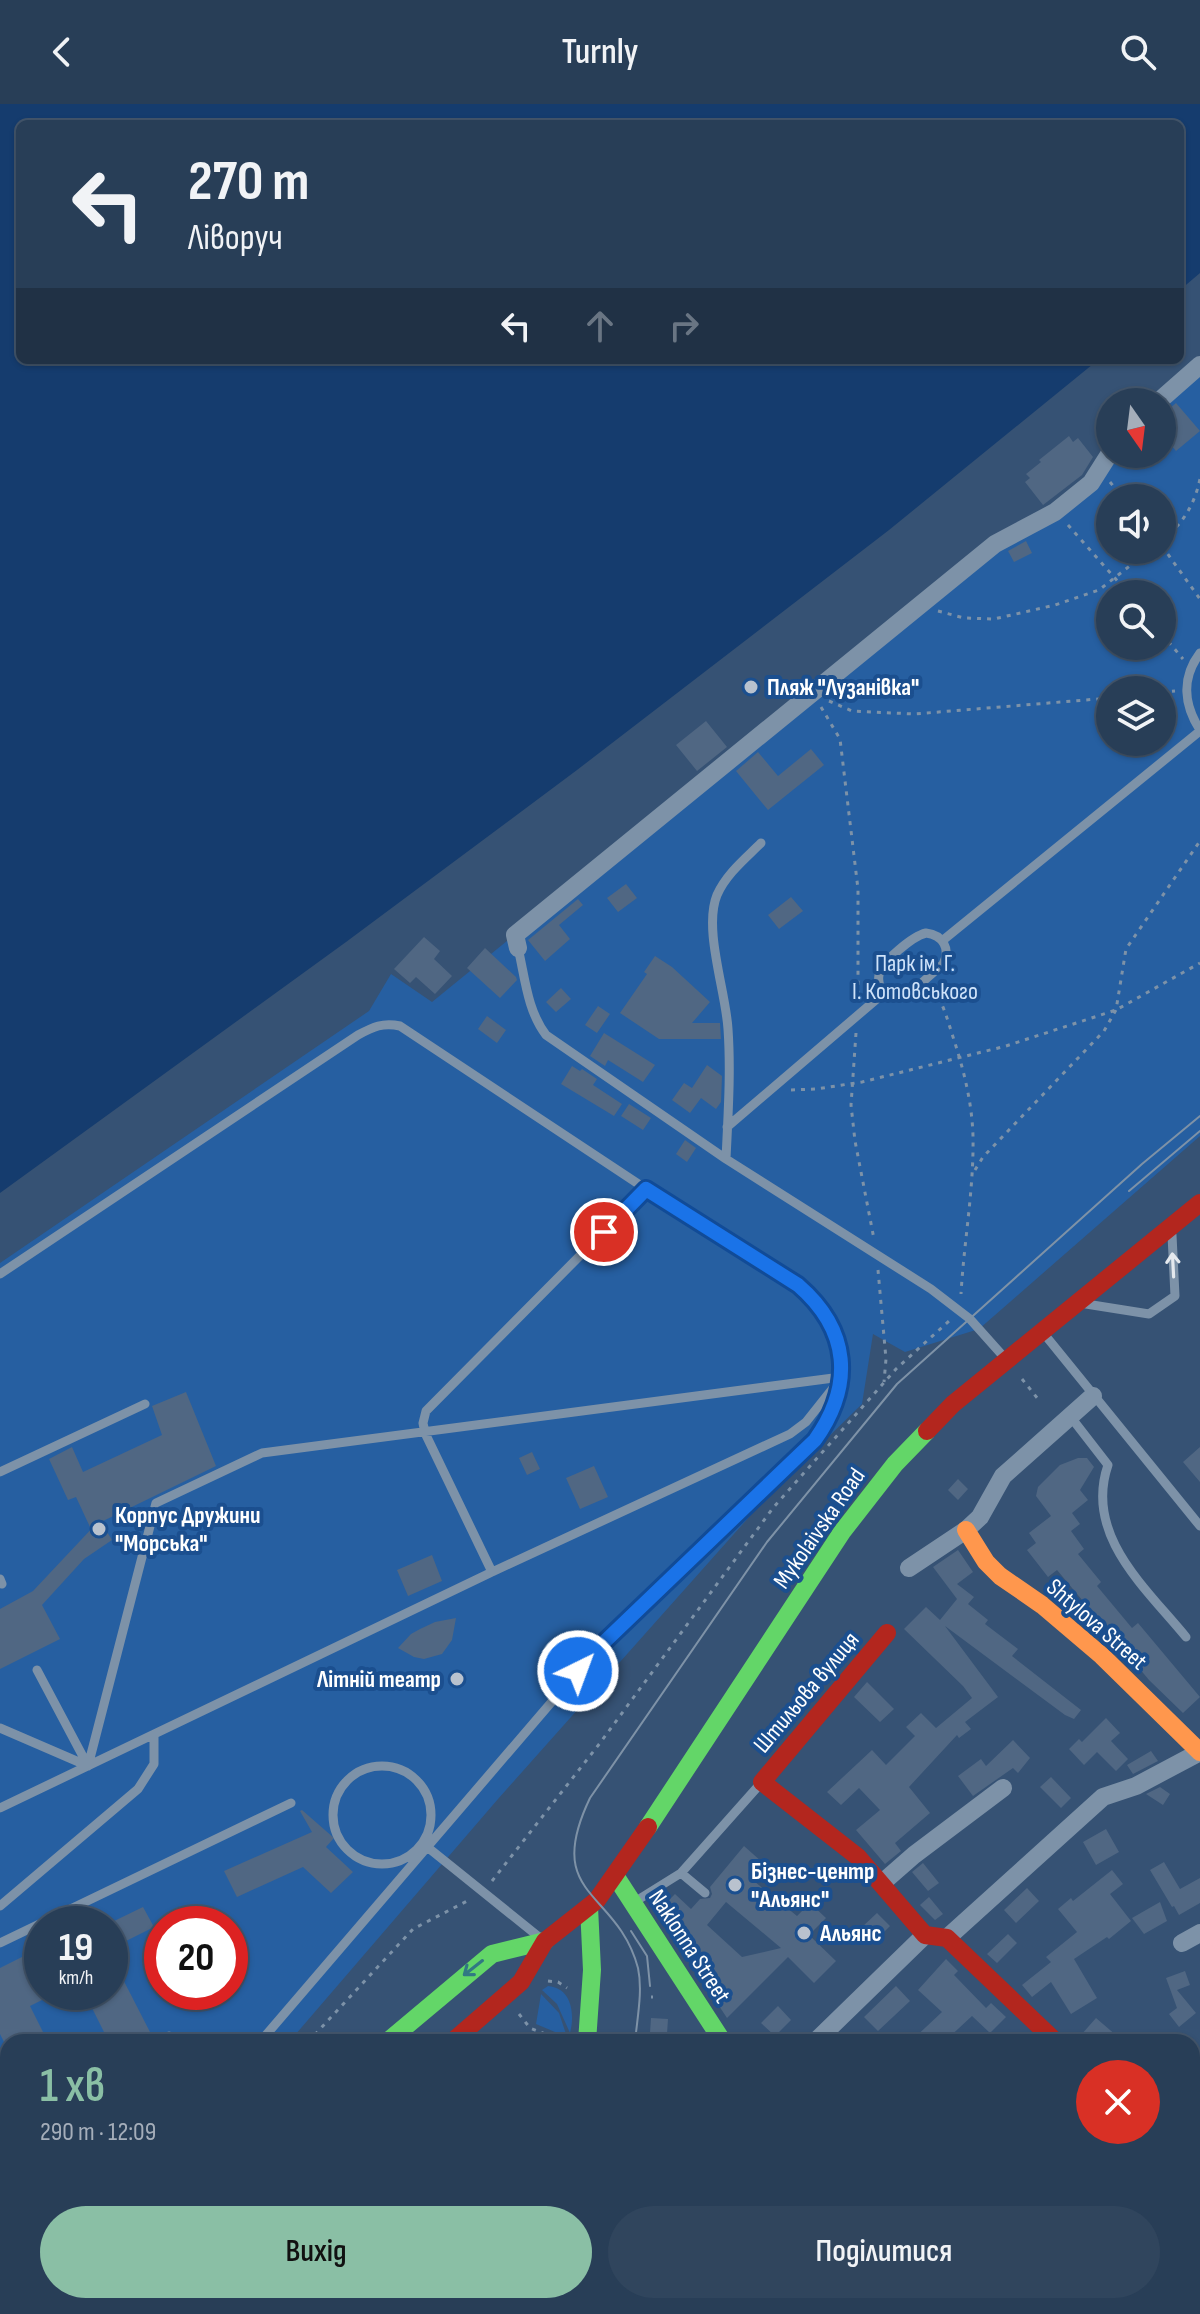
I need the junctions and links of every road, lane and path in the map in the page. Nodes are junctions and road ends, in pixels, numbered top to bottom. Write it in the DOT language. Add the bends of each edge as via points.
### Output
graph roads {
  1 [pos="1200,365"];
  2 [pos="1174,388"];
  3 [pos="1100,468"];
  4 [pos="1200,479"];
  5 [pos="1055,512"];
  6 [pos="1176,529"];
  7 [pos="1132,564"];
  8 [pos="1176,564"];
  9 [pos="1115,577"];
  10 [pos="1117,580"];
  11 [pos="1200,599"];
  12 [pos="919,605"];
  13 [pos="1176,651"];
  14 [pos="1200,653"];
  15 [pos="1190,668"];
  16 [pos="813,694"];
  17 [pos="1096,699"];
  18 [pos="1200,731"];
  19 [pos="1200,841"];
  20 [pos="761,843"];
  21 [pos="942,941"];
  22 [pos="518,948"];
  23 [pos="1200,963"];
  24 [pos="926,980"];
  25 [pos="885,992"];
  26 [pos="1116,1010"];
  27 [pos="858,1015"];
  28 [pos="960,1060"];
  29 [pos="852,1084"];
  30 [pos="769,1090"];
  31 [pos="727,1127"];
  32 [pos="726,1159"];
  33 [pos="973,1174"];
  34 [pos="646,1189"];
  35 [pos="1198,1206"];
  36 [pos="1171,1226"];
  37 [pos="876,1254"];
  38 [pos="0,1274"];
  39 [pos="1078,1303"];
  40 [pos="960,1311"];
  41 [pos="1043,1332"];
  42 [pos="1007,1361"];
  43 [pos="841,1377"];
  44 [pos="884,1382"];
  45 [pos="1093,1396"];
  46 [pos="1038,1399"];
  47 [pos="145,1404"];
  48 [pos="1070,1416"];
  49 [pos="425,1433"];
  50 [pos="0,1472"];
  51 [pos="1200,1526"];
  52 [pos="966,1530"];
  53 [pos="909,1568"];
  54 [pos="492,1572"];
  55 [pos="887,1633"];
  56 [pos="1186,1637"];
  57 [pos="37,1670"];
  58 [pos="0,1728"];
  59 [pos="154,1735"];
  60 [pos="1200,1752"];
  61 [pos="88,1766"];
  62 [pos="762,1782"];
  63 [pos="1003,1788"];
  64 [pos="291,1803"];
  65 [pos="0,1808"];
  66 [pos="425,1846"];
  67 [pos="681,1873"];
  68 [pos="616,1877"];
  69 [pos="882,1883"];
  70 [pos="483,1892"];
  71 [pos="705,1893"];
  72 [pos="633,1903"];
  73 [pos="0,1906"];
  74 [pos="589,1907"];
  75 [pos="1200,1933"];
  76 [pos="925,1935"];
  77 [pos="947,1938"];
  78 [pos="545,1941"];
  79 [pos="0,1943"];
  80 [pos="1182,1943"];
  81 [pos="539,1984"];
  82 [pos="571,1995"];
  83 [pos="514,2009"];
  84 [pos="267,2034"];
  85 [pos="315,2034"];
  86 [pos="397,2034"];
  87 [pos="461,2034"];
  88 [pos="545,2034"];
  89 [pos="588,2034"];
  90 [pos="718,2034"];
  91 [pos="823,2034"];
  92 [pos="1048,2034"];
  1 -- 2 [label="street"];
  3 -- 5 [label="street" via="1091,483"];
  4 -- 6 [label="path" via="1195,502"];
  5 -- 9 [label="path"];
  5 -- 12 [label="street" via="995,544"];
  7 -- 9 [label="path"];
  8 -- 11 [label="path"];
  9 -- 10 [label="path"];
  9 -- 12 [label="path" via="1099,590 994,619 964,618"];
  12 -- 16 [label="street"];
  13 -- 15 [label="path"];
  14 -- 15 [label="lane"];
  15 -- 18 [label="lane" via="1186,701"];
  16 -- 17 [label="path" via="852,711 914,714"];
  16 -- 22 [label="street" via="515,935"];
  16 -- 27 [label="path" via="840,739 858,889"];
  18 -- 21 [label="lane"];
  19 -- 26 [label="path" via="1126,949"];
  20 -- 31 [label="lane" via="717,895 713,916 728,1026"];
  21 -- 24 [label="lane" via="946,958"];
  21 -- 25 [label="lane" via="932,934 919,935 887,961 879,979"];
  22 -- 32 [label="lane" via="530,1001 546,1035"];
  23 -- 26 [label="path"];
  24 -- 25 [label="lane" via="903,997"];
  24 -- 28 [label="path" via="943,1007"];
  25 -- 27 [label="lane"];
  26 -- 28 [label="path"];
  26 -- 33 [label="path" via="1104,1031 983,1157"];
  27 -- 29 [label="path"];
  27 -- 30 [label="lane"];
  28 -- 29 [label="path"];
  28 -- 33 [label="path" via="973,1132"];
  29 -- 30 [label="path"];
  29 -- 37 [label="path" via="855,1141"];
  30 -- 31 [label="lane"];
  31 -- 32 [label="lane"];
  32 -- 37 [label="lane"];
  33 -- 40 [label="path"];
  34 -- 38 [label="lane" via="400,1026 383,1024 358,1035"];
  34 -- 43 [label="lane" via="814,1299 837,1338"];
  34 -- 49 [label="lane" via="426,1411"];
  35 -- 36 [label="main road, Mykolaivska Road"];
  36 -- 39 [label="main road, Mykolaivska Road"];
  39 -- 36 [label="lane, one-way" via="1149,1314 1175,1296"];
  37 -- 40 [label="lane"];
  37 -- 44 [label="path"];
  39 -- 41 [label="main road, Mykolaivska Road"];
  40 -- 42 [label="lane"];
  40 -- 44 [label="path"];
  41 -- 42 [label="main road, Mykolaivska Road"];
  41 -- 45 [label="lane"];
  42 -- 46 [label="path"];
  42 -- 68 [label="main road, Mykolaivska Road" via="914,1444 842,1532"];
  43 -- 49 [label="lane"];
  43 -- 54 [label="lane" via="790,1434"];
  43 -- 66 [label="lane" via="815,1440 597,1649"];
  44 -- 70 [label="path" via="773,1508"];
  45 -- 48 [label="street"];
  45 -- 51 [label="lane"];
  47 -- 50 [label="lane"];
  48 -- 52 [label="street" via="1003,1476 991,1502"];
  48 -- 56 [label="lane" via="1108,1465 1102,1507 1121,1558"];
  49 -- 54 [label="lane"];
  49 -- 61 [label="lane" via="262,1453 156,1503"];
  52 -- 53 [label="street"];
  52 -- 60 [label="main road, Shtylova Street" via="1000,1576 1102,1656"];
  54 -- 59 [label="lane"];
  55 -- 62 [label="main road, Штильова вулиця"];
  57 -- 61 [label="lane"];
  58 -- 61 [label="lane"];
  59 -- 61 [label="lane"];
  59 -- 73 [label="lane" via="154,1764 138,1789"];
  60 -- 77 [label="street" via="1103,1797"];
  61 -- 65 [label="lane"];
  62 -- 67 [label="lane"];
  62 -- 69 [label="main road" via="858,1857"];
  63 -- 69 [label="street"];
  64 -- 79 [label="lane"];
  66 -- 66 [label="lane" via="431,1812 428,1796 413,1777 375,1766 359,1772 337,1795 335,1827 351,1853 381,1864 397,1862"];
  66 -- 70 [label="lane"];
  66 -- 84 [label="lane"];
  67 -- 71 [label="lane"];
  67 -- 72 [label="lane"];
  68 -- 72 [label="main road, Naklonna Street"];
  68 -- 74 [label="main road, Mykolaivska Road"];
  69 -- 76 [label="main road"];
  70 -- 78 [label="lane"];
  70 -- 85 [label="path" via="413,1929"];
  72 -- 90 [label="main road, Naklonna Street"];
  74 -- 78 [label="main road, Mykolaivska Road"];
  74 -- 89 [label="main road"];
  75 -- 80 [label="street"];
  76 -- 77 [label="main road"];
  76 -- 91 [label="street"];
  77 -- 92 [label="main road"];
  78 -- 86 [label="main road, one-way" via="492,1954"];
  78 -- 87 [label="main road" via="521,1982"];
  81 -- 82 [label="path" via="558,1982"];
  83 -- 88 [label="path" via="530,2028"];
}
